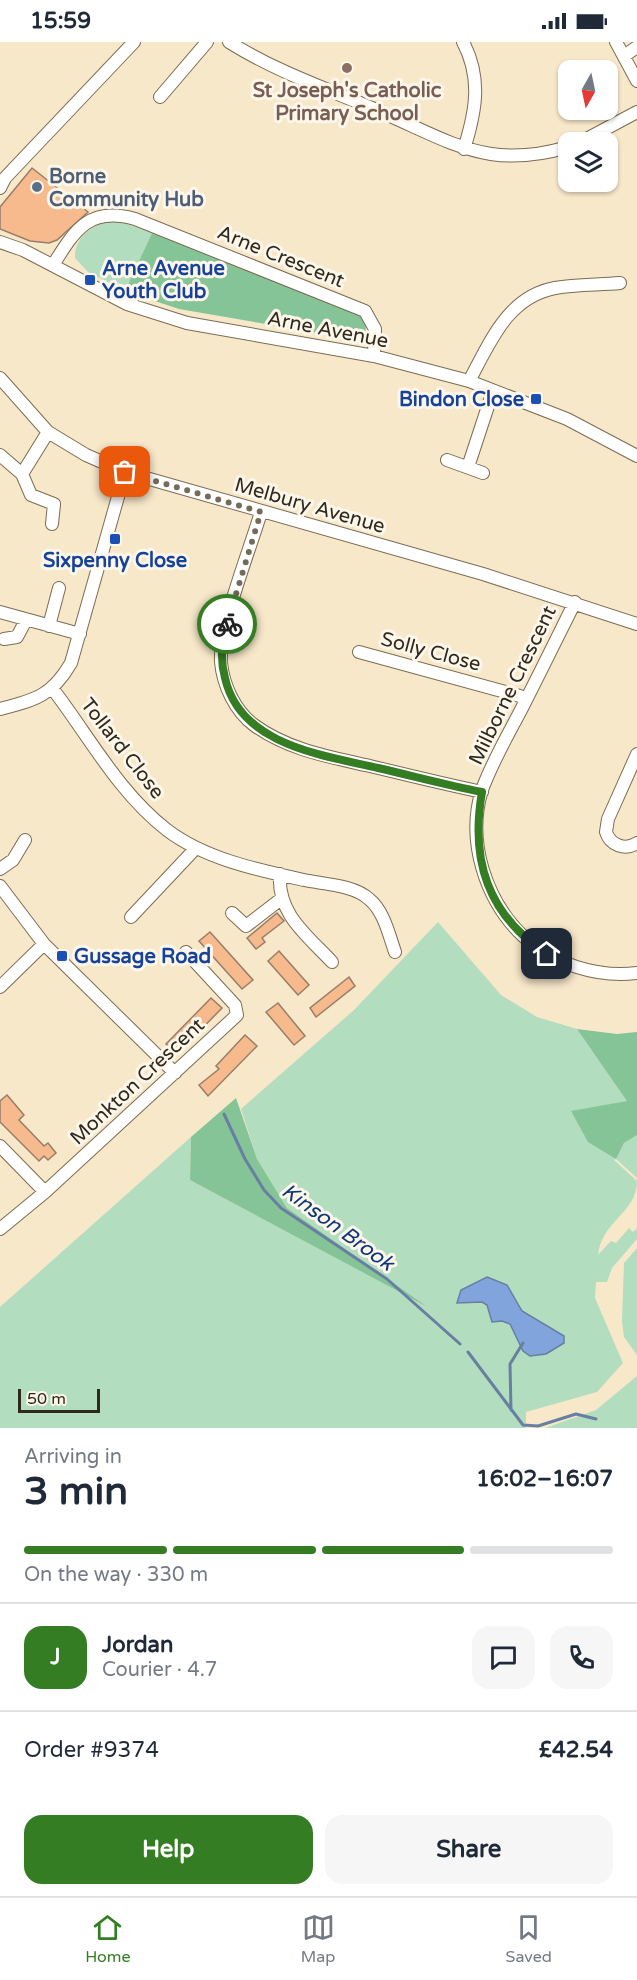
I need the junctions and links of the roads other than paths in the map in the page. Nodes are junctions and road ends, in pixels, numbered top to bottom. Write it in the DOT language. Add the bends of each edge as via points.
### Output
graph roads {
  1 [pos="134,42"];
  2 [pos="207,42"];
  3 [pos="229,42"];
  4 [pos="463,42"];
  5 [pos="616,42"];
  6 [pos="637,47"];
  7 [pos="624,56"];
  8 [pos="637,81"];
  9 [pos="160,97"];
  10 [pos="637,112"];
  11 [pos="600,132"];
  12 [pos="464,149"];
  13 [pos="558,149"];
  14 [pos="2,180"];
  15 [pos="6,244"];
  16 [pos="53,265"];
  17 [pos="620,283"];
  18 [pos="374,356"];
  19 [pos="0,378"];
  20 [pos="469,381"];
  21 [pos="493,391"];
  22 [pos="48,432"];
  23 [pos="0,455"];
  24 [pos="637,456"];
  25 [pos="447,460"];
  26 [pos="468,467"];
  27 [pos="125,472"];
  28 [pos="483,473"];
  29 [pos="22,474"];
  30 [pos="261,512"];
  31 [pos="52,524"];
  32 [pos="59,588"];
  33 [pos="575,602"];
  34 [pos="0,612"];
  35 [pos="26,620"];
  36 [pos="637,624"];
  37 [pos="49,626"];
  38 [pos="80,634"];
  39 [pos="4,639"];
  40 [pos="359,652"];
  41 [pos="52,688"];
  42 [pos="527,698"];
  43 [pos="0,709"];
  44 [pos="637,753"];
  45 [pos="482,792"];
  46 [pos="25,840"];
  47 [pos="637,843"];
  48 [pos="195,849"];
  49 [pos="0,869"];
  50 [pos="280,874"];
  51 [pos="0,886"];
  52 [pos="281,899"];
  53 [pos="232,913"];
  54 [pos="131,917"];
  55 [pos="44,944"];
  56 [pos="186,952"];
  57 [pos="394,952"];
  58 [pos="332,962"];
  59 [pos="637,973"];
  60 [pos="0,987"];
  61 [pos="175,1073"];
  62 [pos="0,1146"];
  63 [pos="45,1192"];
  64 [pos="0,1228"];
  1 -- 14 [label="street"];
  2 -- 9 [label="street"];
  3 -- 12 [label="street" via="293,77"];
  4 -- 12 [label="street" via="473,62 477,86"];
  5 -- 7 [label="street"];
  6 -- 7 [label="street"];
  7 -- 8 [label="street"];
  10 -- 11 [label="street"];
  12 -- 13 [label="street" via="523,156"];
  15 -- 16 [label="street, Arne Avenue"];
  16 -- 18 [label="street, Arne Avenue" via="127,304 187,323"];
  16 -- 18 [label="street, Arne Crescent" via="72,236 94,218 112,214 135,219 365,311 375,329"];
  17 -- 20 [label="street" via="552,289 525,299 500,324"];
  18 -- 20 [label="street, Arne Avenue"];
  19 -- 22 [label="street, Melbury Avenue"];
  20 -- 21 [label="street, Arne Avenue"];
  21 -- 24 [label="street, Arne Avenue" via="567,420"];
  21 -- 26 [label="street"];
  22 -- 27 [label="street, Melbury Avenue"];
  22 -- 29 [label="street"];
  23 -- 29 [label="street"];
  25 -- 26 [label="street"];
  26 -- 28 [label="street"];
  27 -- 30 [label="street, Melbury Avenue"];
  27 -- 38 [label="street"];
  29 -- 31 [label="street" via="31,495 54,504"];
  30 -- 33 [label="street, Melbury Avenue"];
  30 -- 45 [label="street" via="222,637 221,663 228,692 238,708 252,724 276,740 315,753"];
  32 -- 37 [label="street"];
  33 -- 36 [label="street, Melbury Avenue"];
  33 -- 42 [label="street, Milborne Crescent"];
  34 -- 35 [label="street"];
  35 -- 37 [label="street"];
  35 -- 39 [label="street" via="17,637"];
  37 -- 38 [label="street"];
  38 -- 41 [label="street" via="70,663"];
  40 -- 42 [label="street, Solly Close"];
  41 -- 43 [label="street" via="34,700"];
  41 -- 48 [label="street, Tollard Close" via="136,802"];
  42 -- 45 [label="street, Milborne Crescent"];
  44 -- 47 [label="street" via="606,832 611,842 621,846"];
  45 -- 59 [label="street, Milborne Crescent" via="478,833 482,866 498,906 511,925 528,941 568,964 592,971"];
  46 -- 49 [label="street" via="13,860"];
  48 -- 50 [label="street, Tollard Close"];
  48 -- 54 [label="street"];
  50 -- 52 [label="street"];
  50 -- 57 [label="street, Tollard Close" via="345,888 369,898 382,917"];
  51 -- 55 [label="street"];
  52 -- 53 [label="street" via="246,926"];
  52 -- 58 [label="street" via="293,919"];
  55 -- 60 [label="street"];
  55 -- 61 [label="street"];
  56 -- 61 [label="street, Monkton Crescent" via="235,1005 237,1015"];
  61 -- 63 [label="street, Monkton Crescent"];
  62 -- 63 [label="street"];
  63 -- 64 [label="street, Monkton Crescent"];
}
